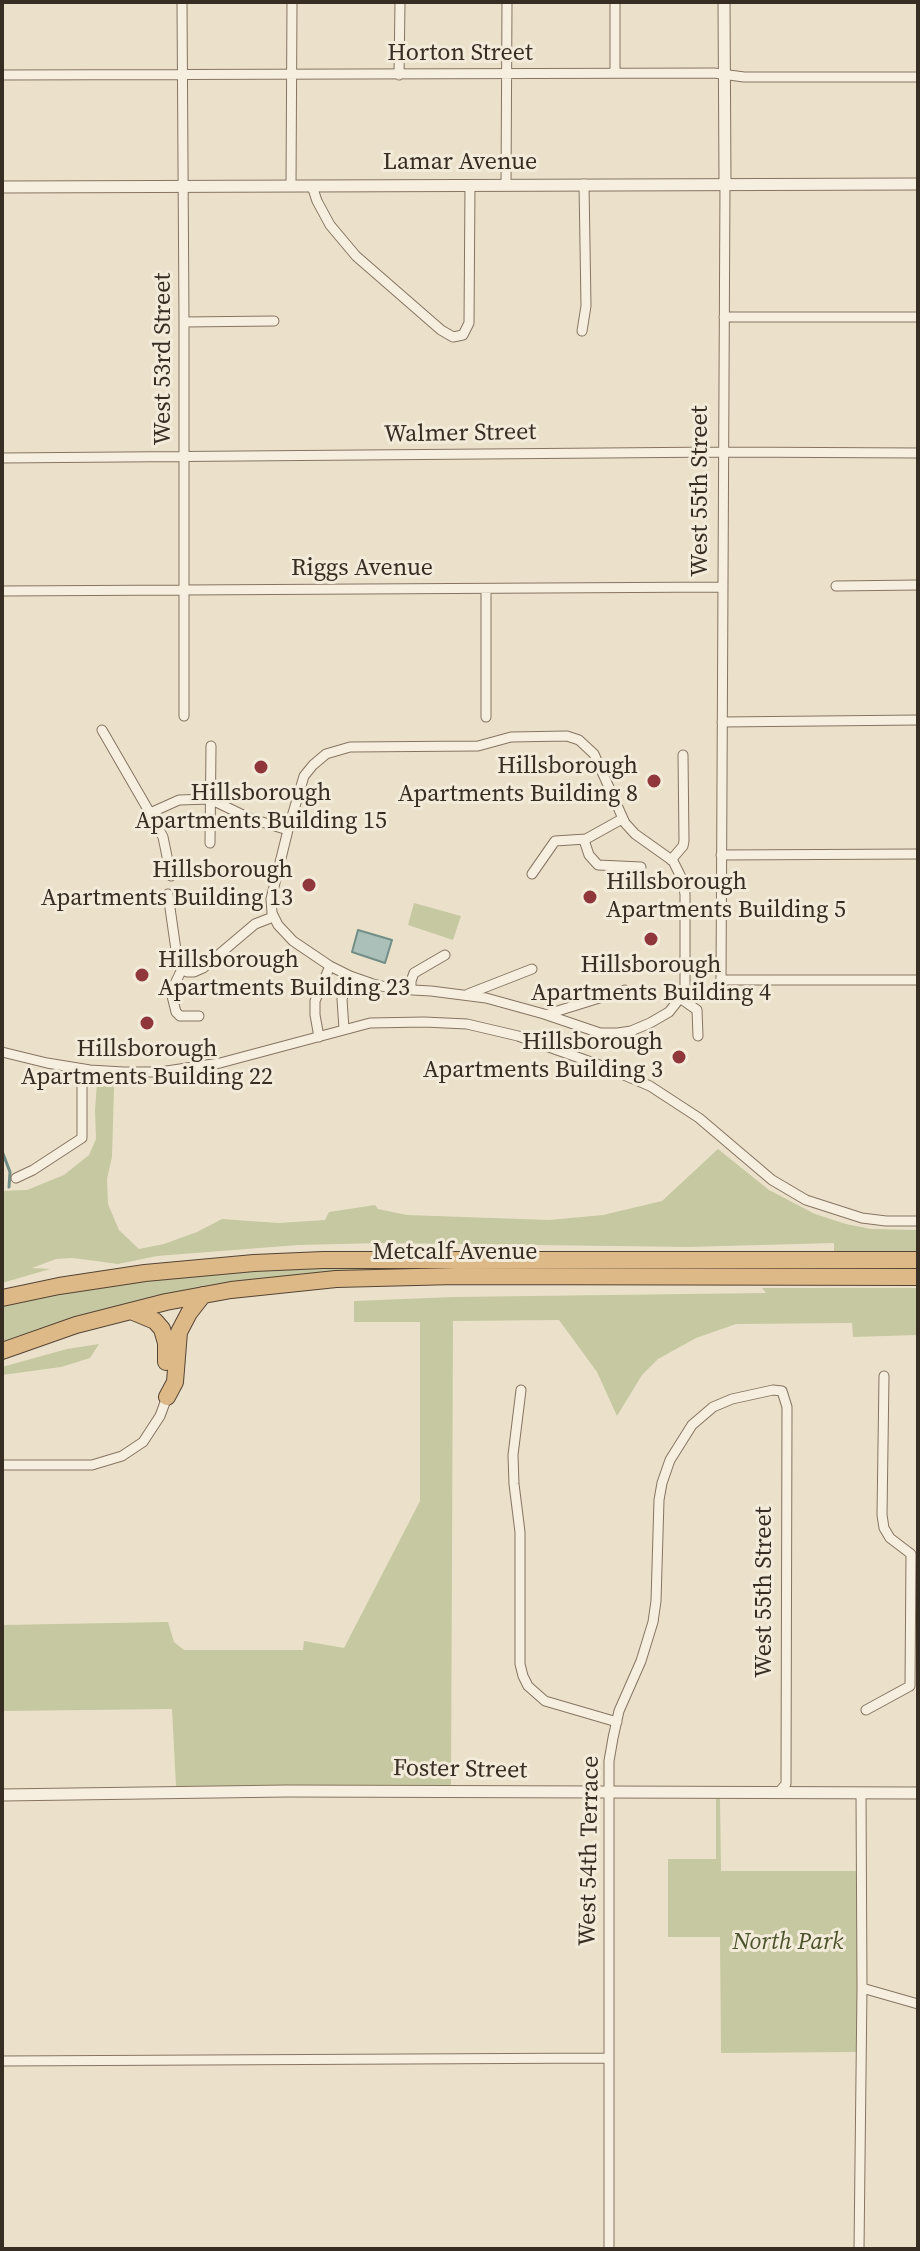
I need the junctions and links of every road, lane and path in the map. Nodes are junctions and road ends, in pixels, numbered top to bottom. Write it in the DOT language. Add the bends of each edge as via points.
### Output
graph roads {
  1 [pos="182,2"];
  2 [pos="292,2"];
  3 [pos="400,2"];
  4 [pos="507,2"];
  5 [pos="615,2"];
  6 [pos="724,2"];
  7 [pos="615,73"];
  8 [pos="507,74"];
  9 [pos="2,75"];
  10 [pos="182,75"];
  11 [pos="292,75"];
  12 [pos="399,75"];
  13 [pos="723,75"];
  14 [pos="918,77"];
  15 [pos="725,183"];
  16 [pos="584,184"];
  17 [pos="918,184"];
  18 [pos="470,185"];
  19 [pos="506,185"];
  20 [pos="183,186"];
  21 [pos="291,186"];
  22 [pos="312,186"];
  23 [pos="2,187"];
  24 [pos="724,317"];
  25 [pos="918,317"];
  26 [pos="274,321"];
  27 [pos="184,322"];
  28 [pos="582,331"];
  29 [pos="723,452"];
  30 [pos="918,453"];
  31 [pos="184,457"];
  32 [pos="2,458"];
  33 [pos="918,585"];
  34 [pos="836,586"];
  35 [pos="723,587"];
  36 [pos="183,589"];
  37 [pos="486,589"];
  38 [pos="2,591"];
  39 [pos="184,716"];
  40 [pos="486,717"];
  41 [pos="918,720"];
  42 [pos="722,722"];
  43 [pos="102,730"];
  44 [pos="211,746"];
  45 [pos="683,755"];
  46 [pos="210,799"];
  47 [pos="150,813"];
  48 [pos="622,819"];
  49 [pos="288,830"];
  50 [pos="584,840"];
  51 [pos="210,843"];
  52 [pos="918,854"];
  53 [pos="721,855"];
  54 [pos="671,860"];
  55 [pos="641,867"];
  56 [pos="532,874"];
  57 [pos="171,876"];
  58 [pos="168,894"];
  59 [pos="273,917"];
  60 [pos="445,955"];
  61 [pos="330,966"];
  62 [pos="182,969"];
  63 [pos="532,969"];
  64 [pos="350,976"];
  65 [pos="918,980"];
  66 [pos="411,989"];
  67 [pos="625,990"];
  68 [pos="468,994"];
  69 [pos="680,998"];
  70 [pos="547,1015"];
  71 [pos="199,1016"];
  72 [pos="344,1029"];
  73 [pos="698,1036"];
  74 [pos="319,1037"];
  75 [pos="2,1052"];
  76 [pos="82,1069"];
  77 [pos="16,1178"];
  78 [pos="918,1221"];
  79 [pos="918,1260"];
  80 [pos="918,1277"];
  81 [pos="203,1295"];
  82 [pos="2,1298"];
  83 [pos="131,1311"];
  84 [pos="2,1351"];
  85 [pos="884,1376"];
  86 [pos="521,1390"];
  87 [pos="782,1391"];
  88 [pos="167,1397"];
  89 [pos="2,1465"];
  90 [pos="915,1554"];
  91 [pos="914,1686"];
  92 [pos="866,1710"];
  93 [pos="617,1722"];
  94 [pos="779,1792"];
  95 [pos="609,1793"];
  96 [pos="861,1793"];
  97 [pos="918,1793"];
  98 [pos="2,1795"];
  99 [pos="862,1988"];
  100 [pos="918,2004"];
  101 [pos="608,2058"];
  102 [pos="2,2061"];
  103 [pos="609,2249"];
  104 [pos="859,2249"];
  1 -- 10 [label="street, West 53rd Street"];
  2 -- 11 [label="street"];
  3 -- 12 [label="street"];
  4 -- 8 [label="street"];
  5 -- 7 [label="street"];
  6 -- 13 [label="street, West 55th Street"];
  7 -- 8 [label="street, Horton Street"];
  7 -- 13 [label="street, Horton Street"];
  8 -- 12 [label="street, Horton Street"];
  8 -- 19 [label="street"];
  9 -- 10 [label="street, Horton Street"];
  10 -- 11 [label="street, Horton Street"];
  10 -- 20 [label="street, West 53rd Street"];
  11 -- 12 [label="street, Horton Street"];
  11 -- 21 [label="street"];
  13 -- 14 [label="street, Horton Street"];
  13 -- 15 [label="street, West 55th Street"];
  15 -- 16 [label="street, Lamar Avenue"];
  15 -- 17 [label="street, Lamar Avenue"];
  15 -- 24 [label="street, West 55th Street"];
  16 -- 19 [label="street, Lamar Avenue"];
  16 -- 28 [label="street"];
  18 -- 19 [label="street, Lamar Avenue"];
  18 -- 22 [label="street, Lamar Avenue"];
  18 -- 22 [label="street" via="469,323 461,336 450,336 435,325 349,249 330,225"];
  20 -- 21 [label="street, Lamar Avenue"];
  20 -- 23 [label="street, Lamar Avenue"];
  20 -- 27 [label="street, West 53rd Street"];
  21 -- 22 [label="street, Lamar Avenue"];
  24 -- 25 [label="street"];
  24 -- 29 [label="street, West 55th Street"];
  26 -- 27 [label="street"];
  27 -- 31 [label="street, West 53rd Street"];
  29 -- 30 [label="street, Walmer Street"];
  29 -- 31 [label="street, Walmer Street"];
  29 -- 35 [label="street, West 55th Street"];
  31 -- 32 [label="street, Walmer Street"];
  31 -- 36 [label="street, West 53rd Street"];
  33 -- 34 [label="street"];
  35 -- 37 [label="street, Riggs Avenue"];
  35 -- 42 [label="street, West 55th Street"];
  36 -- 37 [label="street, Riggs Avenue"];
  36 -- 38 [label="street, Riggs Avenue"];
  36 -- 39 [label="street, West 53rd Street"];
  37 -- 40 [label="street"];
  41 -- 42 [label="street"];
  42 -- 53 [label="street, West 55th Street"];
  43 -- 47 [label="street"];
  44 -- 46 [label="street"];
  45 -- 54 [label="street" via="684,841"];
  46 -- 47 [label="street" via="179,800"];
  46 -- 49 [label="street"];
  46 -- 51 [label="street"];
  47 -- 57 [label="street" via="163,837"];
  48 -- 49 [label="street" via="586,745 569,737 511,737 478,746 361,746 332,752 304,776"];
  48 -- 50 [label="street"];
  48 -- 54 [label="street"];
  49 -- 59 [label="street" via="271,899"];
  50 -- 55 [label="street" via="598,865"];
  50 -- 56 [label="street" via="555,841"];
  52 -- 53 [label="street"];
  53 -- 65 [label="street, West 55th Street" via="721,980"];
  54 -- 69 [label="street" via="685,894 685,986"];
  58 -- 62 [label="street"];
  59 -- 61 [label="street" via="285,935"];
  59 -- 62 [label="street" via="255,924 198,971"];
  60 -- 66 [label="street" via="414,973"];
  61 -- 64 [label="street"];
  61 -- 74 [label="street" via="315,1001"];
  62 -- 71 [label="street" via="171,992 176,1012"];
  63 -- 68 [label="street"];
  64 -- 66 [label="street"];
  64 -- 72 [label="street" via="342,999"];
  66 -- 68 [label="street"];
  67 -- 70 [label="street"];
  68 -- 70 [label="street"];
  69 -- 70 [label="street" via="659,1018 618,1033 591,1031"];
  69 -- 73 [label="street" via="697,1010"];
  72 -- 74 [label="street"];
  72 -- 78 [label="street" via="424,1022 467,1024 518,1036 665,1095 772,1180 806,1200 870,1219"];
  74 -- 76 [label="street" via="189,1069"];
  75 -- 76 [label="street"];
  76 -- 77 [label="street" via="82,1138"];
  79 -- 82 [label="highway, Metcalf Avenue" via="254,1263 145,1273"];
  80 -- 81 [label="highway, Metcalf Avenue" via="391,1277"];
  81 -- 83 [label="highway, Metcalf Avenue"];
  81 -- 88 [label="highway" via="179,1332 175,1382"];
  83 -- 84 [label="highway, Metcalf Avenue"];
  83 -- 88 [label="highway" via="155,1321 165,1336"];
  85 -- 90 [label="street" via="884,1528"];
  86 -- 93 [label="street" via="513,1455 523,1676 545,1701"];
  87 -- 93 [label="street, West 54th Terrace" via="713,1407 692,1425 670,1460 659,1500 653,1622"];
  87 -- 94 [label="street, West 55th Street" via="787,1407 786,1784"];
  88 -- 89 [label="street" via="143,1442 122,1456 92,1465"];
  90 -- 91 [label="street"];
  91 -- 92 [label="street"];
  93 -- 95 [label="street, West 54th Terrace"];
  94 -- 95 [label="street, Foster Street"];
  94 -- 96 [label="street, Foster Street"];
  95 -- 98 [label="street, Foster Street"];
  95 -- 101 [label="street, West 54th Terrace"];
  96 -- 97 [label="street, Foster Street"];
  96 -- 99 [label="street"];
  99 -- 100 [label="street"];
  99 -- 104 [label="street"];
  101 -- 102 [label="street"];
  101 -- 103 [label="street, West 54th Terrace"];
}
